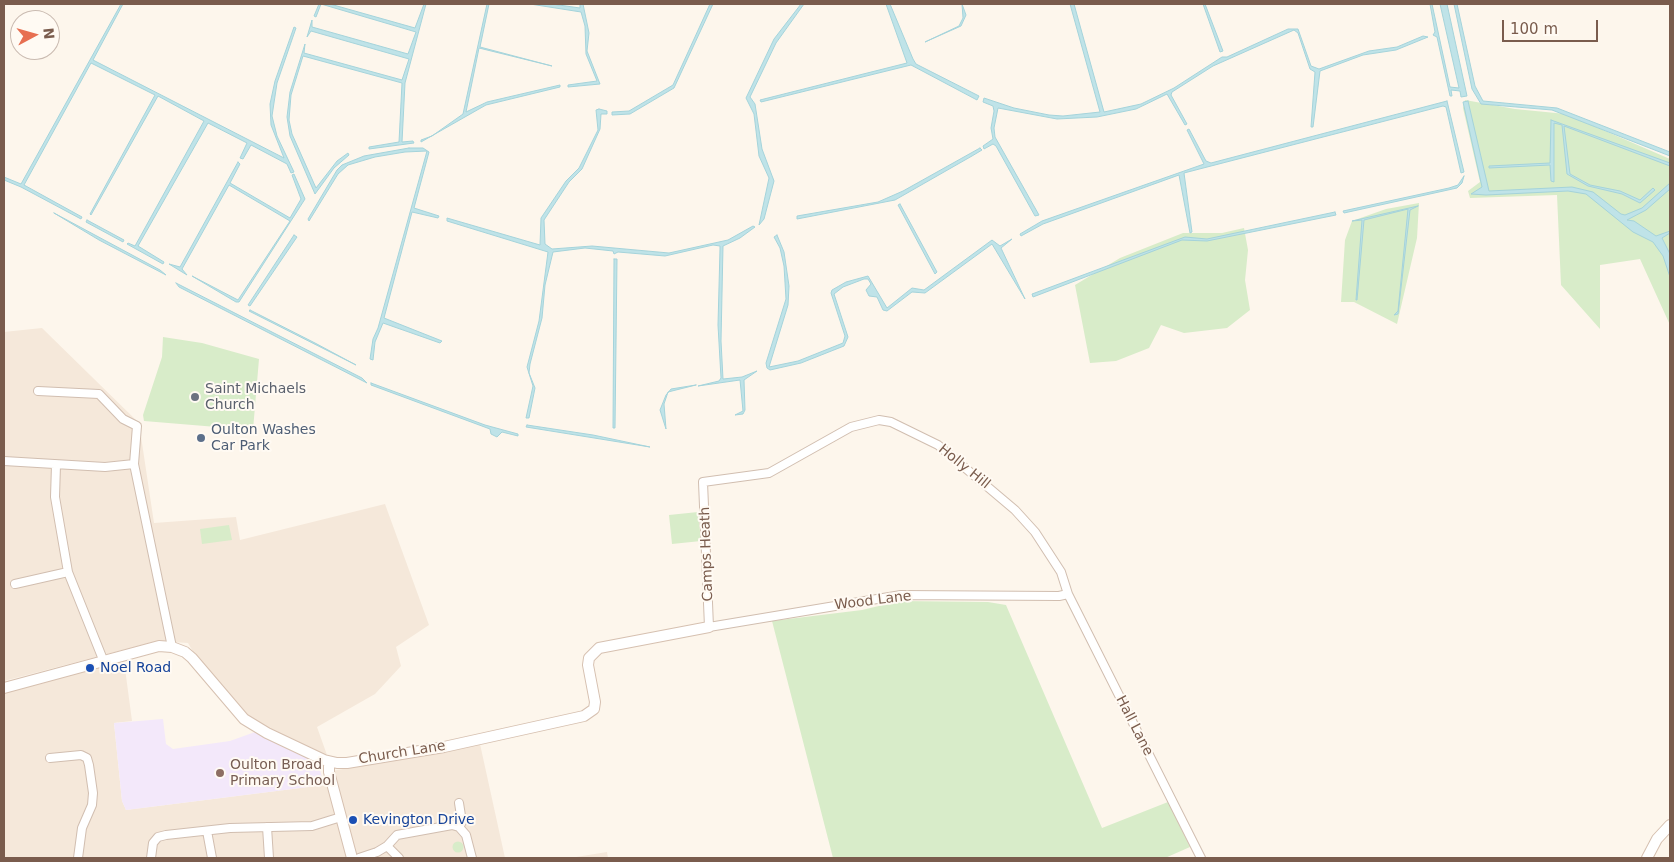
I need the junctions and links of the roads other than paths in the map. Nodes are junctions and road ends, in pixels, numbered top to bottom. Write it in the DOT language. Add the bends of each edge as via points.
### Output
graph roads {
  1 [pos="38,390"];
  2 [pos="4,461"];
  3 [pos="134,464"];
  4 [pos="56,465"];
  5 [pos="703,482"];
  6 [pos="68,572"];
  7 [pos="15,584"];
  8 [pos="1068,594"];
  9 [pos="710,627"];
  10 [pos="172,647"];
  11 [pos="104,662"];
  12 [pos="4,688"];
  13 [pos="50,758"];
  14 [pos="329,762"];
  15 [pos="459,803"];
  16 [pos="341,817"];
  17 [pos="1670,825"];
  18 [pos="459,827"];
  19 [pos="267,828"];
  20 [pos="207,831"];
  21 [pos="144,840"];
  22 [pos="153,843"];
  23 [pos="387,846"];
  24 [pos="78,858"];
  25 [pos="151,858"];
  26 [pos="212,858"];
  27 [pos="269,858"];
  28 [pos="352,858"];
  29 [pos="359,858"];
  30 [pos="399,858"];
  31 [pos="472,858"];
  32 [pos="1201,858"];
  33 [pos="1647,858"];
  1 -- 3 [label="street" via="99,394 123,419 137,426"];
  2 -- 4 [label="street"];
  3 -- 4 [label="street" via="121,467"];
  3 -- 10 [label="street"];
  4 -- 6 [label="street" via="55,497"];
  5 -- 8 [label="street, Holly Hill" via="769,473 851,427 879,420 891,422 938,444 1015,510 1035,532 1061,572"];
  5 -- 9 [label="street, Camps Heath"];
  6 -- 7 [label="street"];
  6 -- 11 [label="street"];
  8 -- 9 [label="street, Wood Lane" via="901,595"];
  8 -- 32 [label="street, Hall Lane"];
  9 -- 14 [label="street, Church Lane" via="599,648 588,665 594,709 584,716 444,747"];
  10 -- 11 [label="street" via="159,646"];
  10 -- 14 [label="street, Church Lane" via="192,658 244,719 267,734"];
  11 -- 12 [label="street"];
  13 -- 24 [label="street" via="81,755 90,765 92,805 82,828"];
  14 -- 16 [label="street" via="328,772"];
  15 -- 18 [label="street" via="462,822"];
  16 -- 19 [label="street" via="312,826"];
  16 -- 28 [label="street"];
  17 -- 33 [label="street" via="1657,839"];
  18 -- 23 [label="street" via="452,825 397,835"];
  18 -- 31 [label="street" via="466,835"];
  19 -- 20 [label="street"];
  19 -- 27 [label="street"];
  20 -- 22 [label="street" via="166,835"];
  20 -- 26 [label="street"];
  21 -- 22 [label="street"];
  22 -- 25 [label="street"];
  23 -- 29 [label="street"];
  23 -- 30 [label="street"];
}
